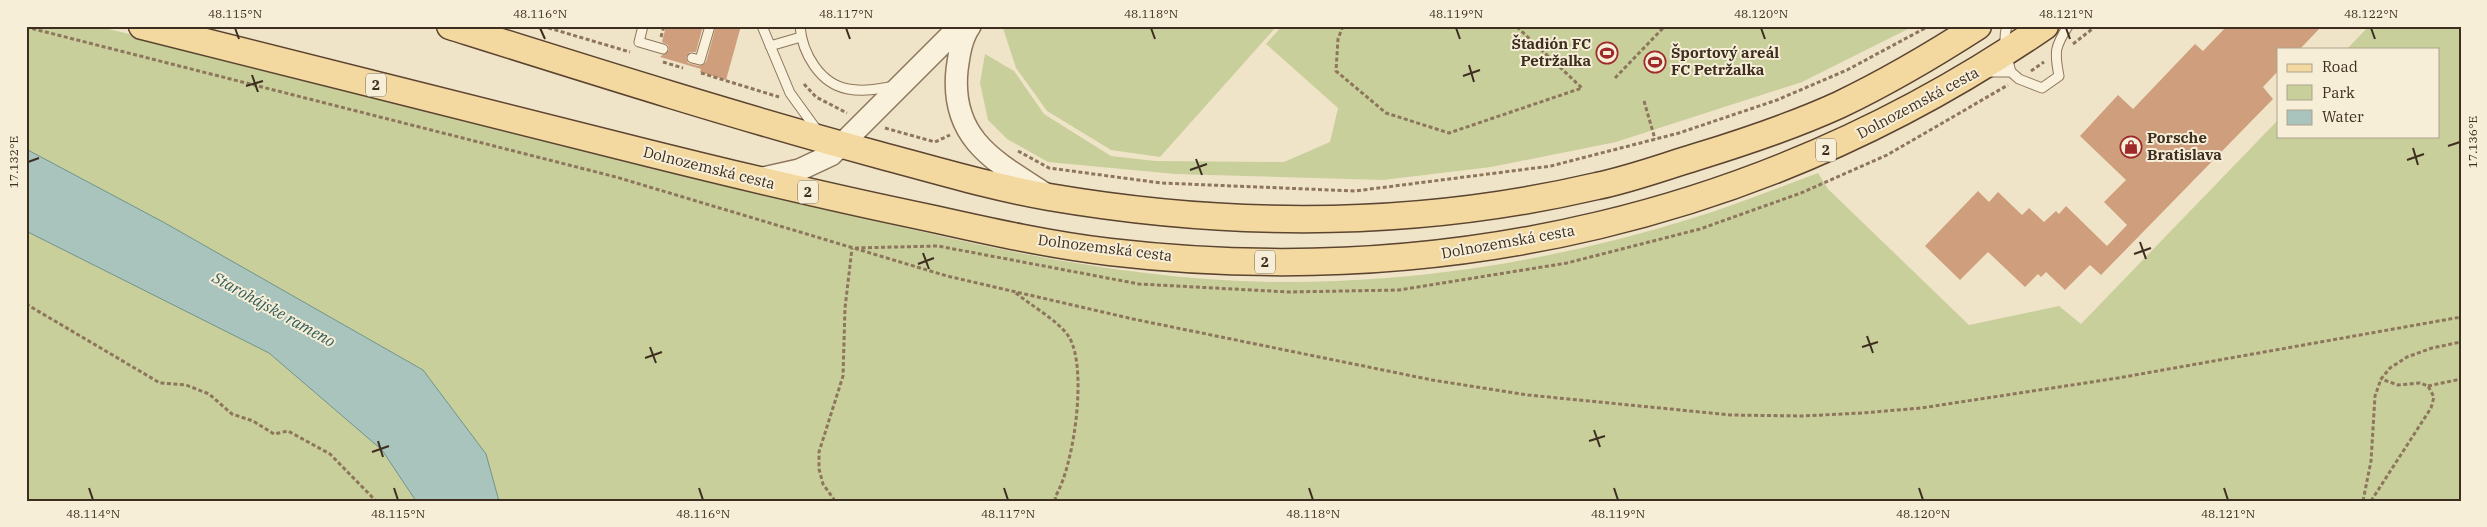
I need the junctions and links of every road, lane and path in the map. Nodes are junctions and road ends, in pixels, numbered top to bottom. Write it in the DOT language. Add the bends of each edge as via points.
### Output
graph roads {
  1 [pos="142,26"];
  2 [pos="450,26"];
  3 [pos="643,26"];
  4 [pos="710,26"];
  5 [pos="762,26"];
  6 [pos="800,26"];
  7 [pos="960,26"];
  8 [pos="970,26"];
  9 [pos="1343,26"];
  10 [pos="1516,26"];
  11 [pos="1665,26"];
  12 [pos="1929,26"];
  13 [pos="1978,26"];
  14 [pos="2008,26"];
  15 [pos="2046,26"];
  16 [pos="2068,26"];
  17 [pos="26,27"];
  18 [pos="801,37"];
  19 [pos="770,46"];
  20 [pos="663,49"];
  21 [pos="692,58"];
  22 [pos="2008,63"];
  23 [pos="1615,78"];
  24 [pos="901,85"];
  25 [pos="1644,101"];
  26 [pos="1655,139"];
  27 [pos="832,143"];
  28 [pos="1011,148"];
  29 [pos="754,180"];
  30 [pos="1050,197"];
  31 [pos="852,248"];
  32 [pos="1015,292"];
  33 [pos="26,304"];
  34 [pos="2461,317"];
  35 [pos="2461,342"];
  36 [pos="2381,379"];
  37 [pos="2461,379"];
  38 [pos="2428,386"];
  39 [pos="376,501"];
  40 [pos="835,501"];
  41 [pos="1056,501"];
  42 [pos="2364,501"];
  43 [pos="2371,501"];
  1 -- 29 [label="main road, Dolnozemská cesta / 2"];
  2 -- 27 [label="main road, 2"];
  3 -- 20 [label="lane" via="639,42"];
  4 -- 21 [label="lane" via="700,60"];
  5 -- 19 [label="lane"];
  6 -- 18 [label="lane"];
  7 -- 24 [label="street"];
  8 -- 30 [label="street" via="962,46 957,77 958,108 966,128 987,154"];
  9 -- 10 [label="path" via="1338,39 1336,71 1386,113 1449,133 1582,88"];
  11 -- 23 [label="path"];
  12 -- 26 [label="path" via="1847,70 1786,96"];
  13 -- 30 [label="main road, 2" via="1874,87 1788,126 1633,177 1508,204 1388,218 1293,220 1157,211"];
  14 -- 22 [label="lane" via="2005,33"];
  15 -- 22 [label="main road, Dolnozemská cesta / 2"];
  16 -- 22 [label="lane" via="2057,43 2054,56 2059,76 2042,88 2019,79"];
  17 -- 31 [label="path" via="616,177"];
  18 -- 19 [label="lane"];
  18 -- 24 [label="lane" via="813,64 838,87 871,90"];
  19 -- 27 [label="lane" via="790,93"];
  22 -- 29 [label="main road, Dolnozemská cesta / 2" via="1976,72 1899,115 1821,152 1667,208 1536,239 1393,259 1266,262 1112,252 1007,234"];
  24 -- 27 [label="street"];
  25 -- 26 [label="path"];
  26 -- 28 [label="path" via="1551,166 1355,190 1152,182 1049,168"];
  27 -- 29 [label="street" via="826,158 806,168"];
  27 -- 30 [label="main road, 2"];
  31 -- 32 [label="path"];
  31 -- 40 [label="path" via="845,308 843,376 819,452 823,484"];
  32 -- 34 [label="path" via="1367,367 1528,395 1730,415 1793,416 1911,409"];
  32 -- 41 [label="path" via="1069,336 1077,358 1072,454"];
  33 -- 39 [label="path" via="160,383 186,385 209,394 232,414 253,421 274,434 288,431 311,443 341,464"];
  35 -- 36 [label="path" via="2407,357 2390,368"];
  36 -- 38 [label="path" via="2398,385 2420,383"];
  36 -- 42 [label="path" via="2375,396 2371,461"];
  37 -- 38 [label="path"];
  38 -- 43 [label="path" via="2434,397 2431,408"];
}
